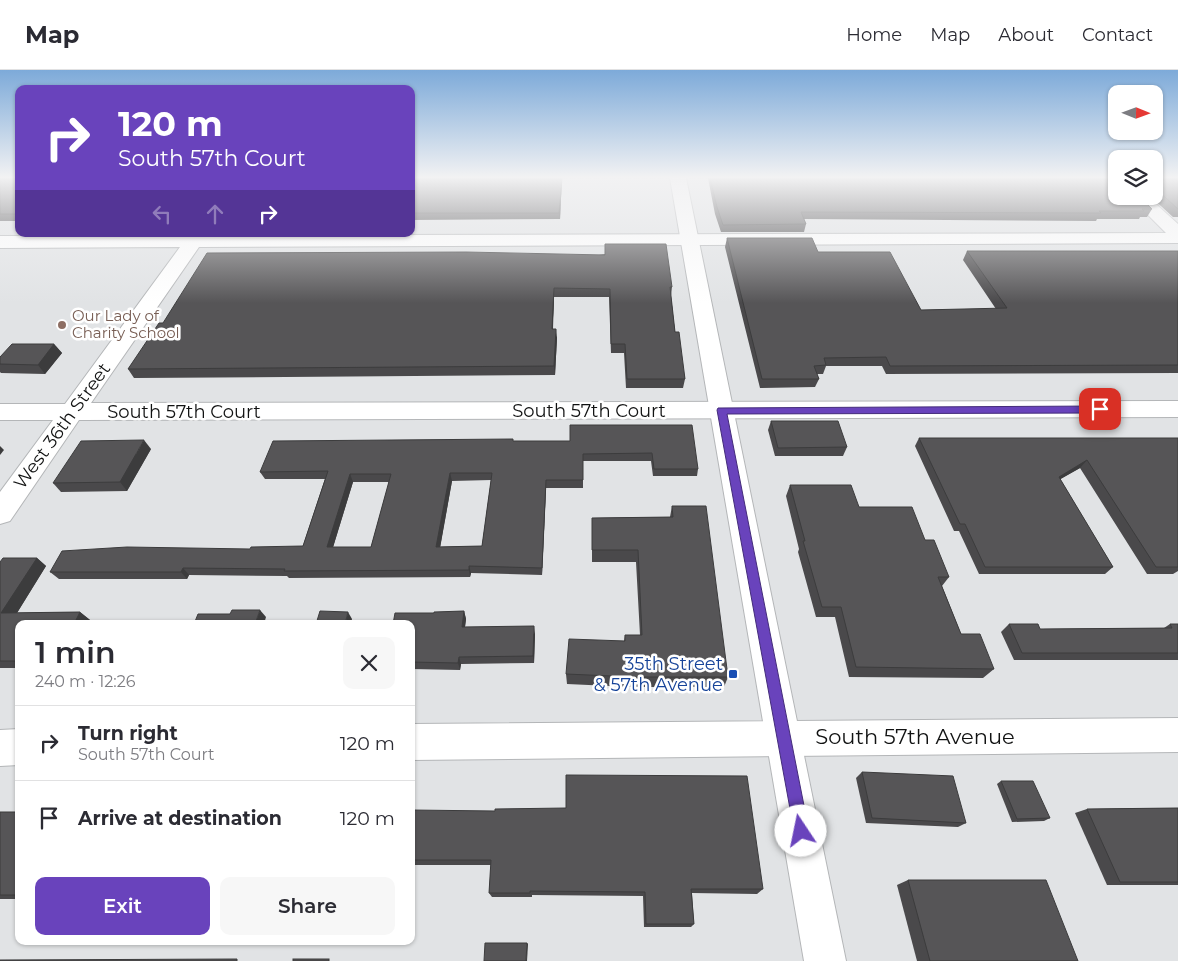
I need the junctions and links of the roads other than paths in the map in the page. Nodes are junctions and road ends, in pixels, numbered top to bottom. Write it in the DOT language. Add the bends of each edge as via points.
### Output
graph roads {
  1 [pos="686,220"];
  2 [pos="1162,220"];
  3 [pos="1178,234"];
  4 [pos="233,237"];
  5 [pos="1178,238"];
  6 [pos="690,240"];
  7 [pos="194,241"];
  8 [pos="0,242"];
  9 [pos="1178,409"];
  10 [pos="722,410"];
  11 [pos="0,412"];
  12 [pos="72,412"];
  13 [pos="0,513"];
  14 [pos="1178,735"];
  15 [pos="783,738"];
  16 [pos="415,742"];
  17 [pos="15,747"];
  18 [pos="0,748"];
  19 [pos="825,961"];
  1 -- 6 [label="street"];
  2 -- 3 [label="street"];
  4 -- 6 [label="street"];
  4 -- 7 [label="street"];
  5 -- 6 [label="street"];
  6 -- 10 [label="street"];
  7 -- 8 [label="street"];
  7 -- 12 [label="street, West 36th Street"];
  9 -- 10 [label="street, South 57th Court"];
  10 -- 12 [label="street, South 57th Court"];
  10 -- 15 [label="street"];
  11 -- 12 [label="street, South 57th Court"];
  12 -- 13 [label="street, West 36th Street"];
  14 -- 15 [label="street, South 57th Avenue"];
  15 -- 16 [label="street, South 57th Avenue"];
  15 -- 19 [label="street"];
  17 -- 18 [label="street"];
}
